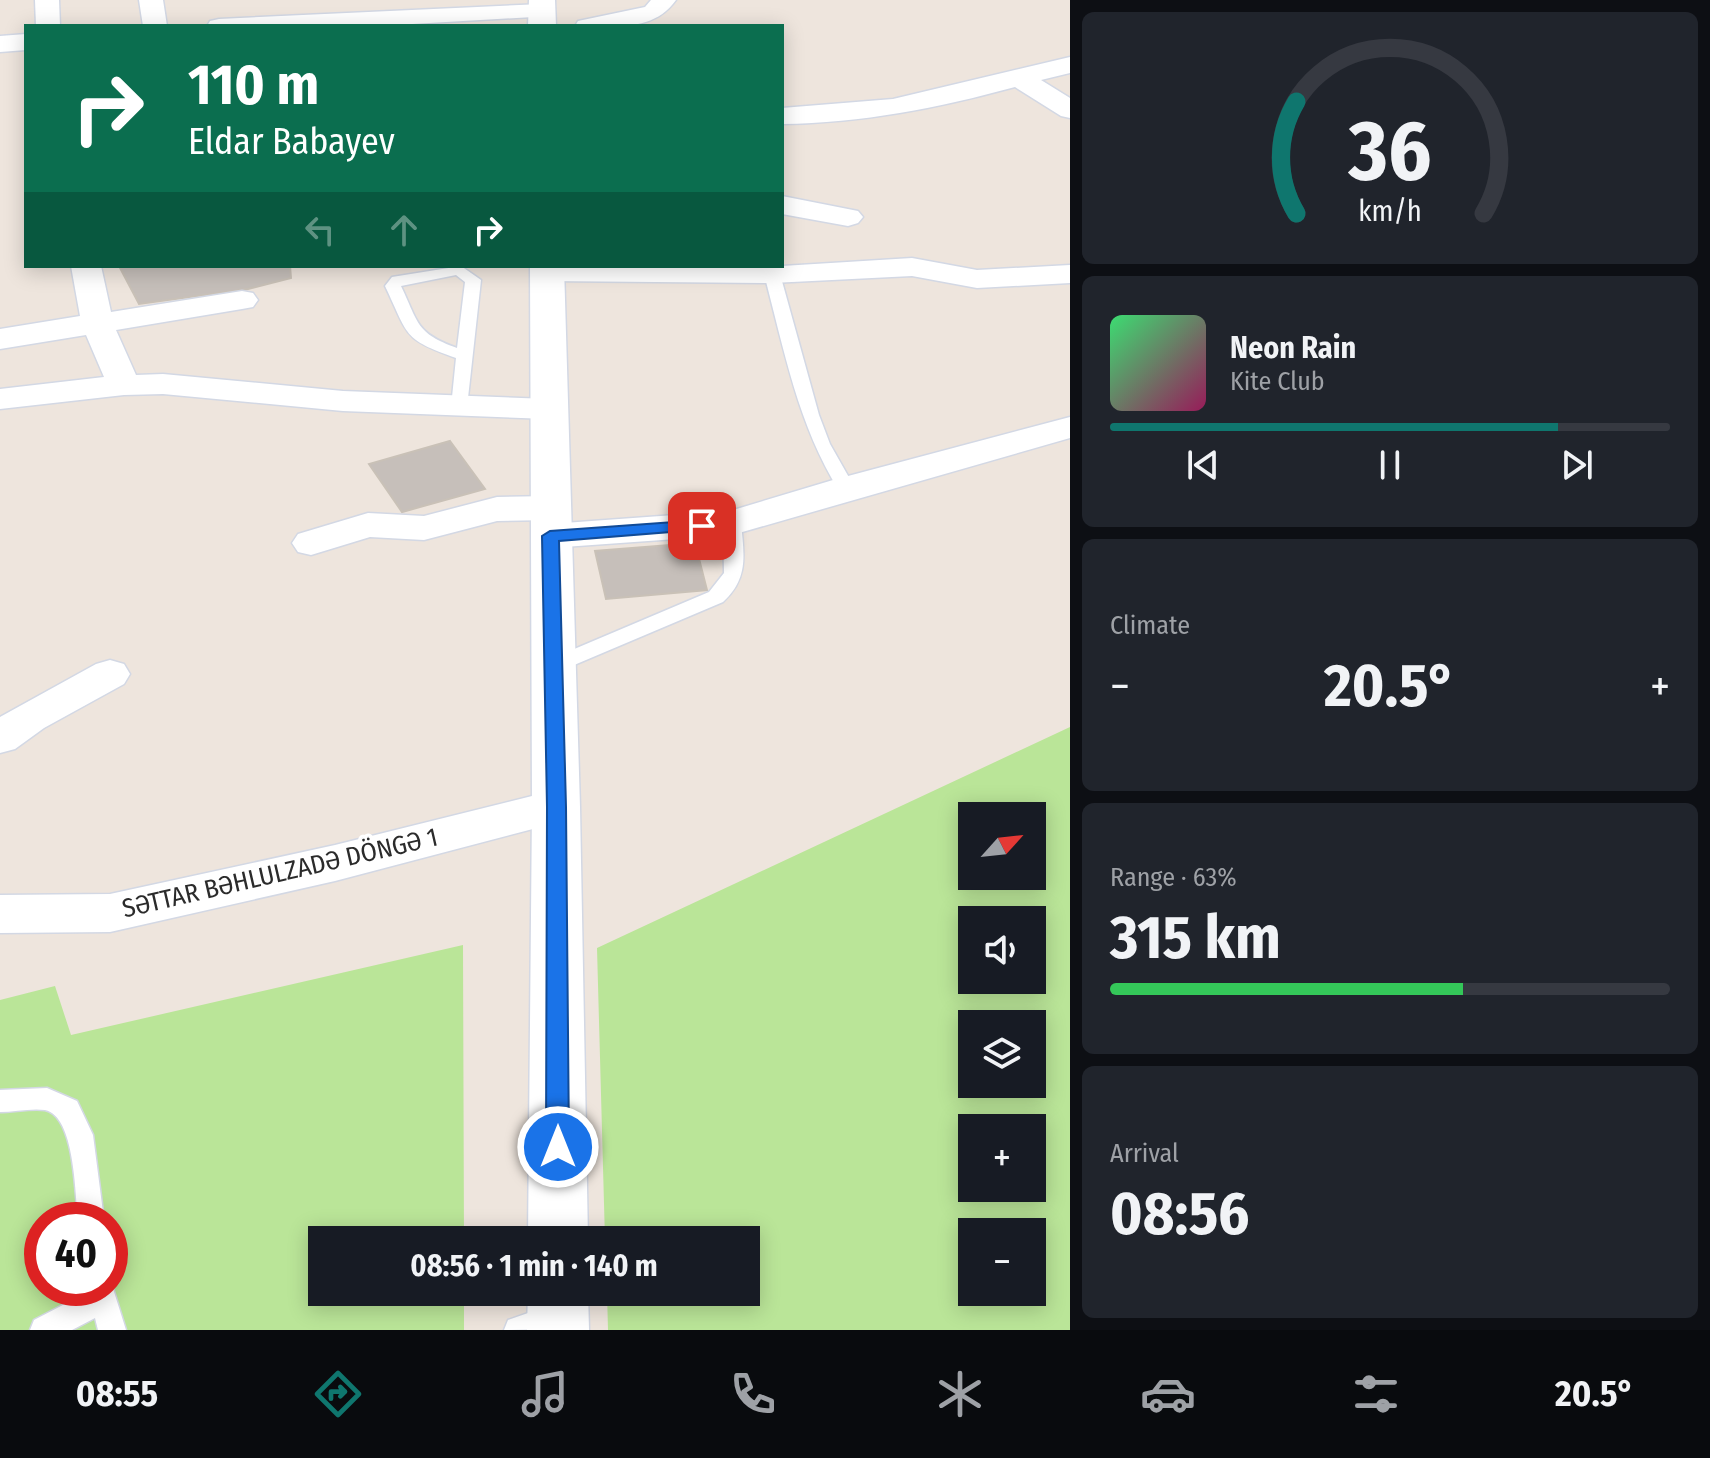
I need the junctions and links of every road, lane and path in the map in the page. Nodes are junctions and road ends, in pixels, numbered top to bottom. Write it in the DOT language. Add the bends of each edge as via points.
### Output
graph roads {
  1 [pos="47,0"];
  2 [pos="151,0"];
  3 [pos="664,0"];
  4 [pos="432,8"];
  5 [pos="542,12"];
  6 [pos="48,24"];
  7 [pos="155,24"];
  8 [pos="243,24"];
  9 [pos="597,24"];
  10 [pos="24,42"];
  11 [pos="0,44"];
  12 [pos="1070,65"];
  13 [pos="1019,78"];
  14 [pos="1070,110"];
  15 [pos="784,116"];
  16 [pos="784,205"];
  17 [pos="848,217"];
  18 [pos="86,268"];
  19 [pos="547,269"];
  20 [pos="615,269"];
  21 [pos="772,274"];
  22 [pos="1070,274"];
  23 [pos="242,300"];
  24 [pos="98,325"];
  25 [pos="0,339"];
  26 [pos="466,356"];
  27 [pos="124,385"];
  28 [pos="0,399"];
  29 [pos="459,407"];
  30 [pos="548,409"];
  31 [pos="1070,427"];
  32 [pos="846,488"];
  33 [pos="550,522"];
  34 [pos="732,523"];
  35 [pos="311,543"];
  36 [pos="553,666"];
  37 [pos="110,674"];
  38 [pos="0,738"];
  39 [pos="556,807"];
  40 [pos="0,914"];
  41 [pos="0,1101"];
  42 [pos="89,1202"];
  43 [pos="558,1226"];
  44 [pos="81,1306"];
  45 [pos="104,1306"];
  46 [pos="44,1330"];
  47 [pos="112,1330"];
  1 -- 6 [label="street"];
  2 -- 7 [label="street"];
  3 -- 9 [label="street" via="653,13"];
  4 -- 5 [label="street"];
  4 -- 8 [label="street"];
  10 -- 11 [label="street"];
  12 -- 13 [label="street"];
  13 -- 14 [label="street"];
  13 -- 15 [label="street" via="887,110"];
  16 -- 17 [label="street"];
  18 -- 24 [label="street"];
  19 -- 20 [label="street"];
  19 -- 30 [label="street"];
  20 -- 21 [label="street"];
  21 -- 22 [label="street" via="912,267 977,279"];
  21 -- 32 [label="lane" via="810,415"];
  23 -- 24 [label="street"];
  24 -- 25 [label="street"];
  24 -- 27 [label="street"];
  26 -- 26 [label="lane" via="473,280 459,270 397,280 393,286 415,333 423,341"];
  26 -- 29 [label="lane"];
  27 -- 28 [label="street"];
  27 -- 29 [label="street"];
  29 -- 30 [label="street"];
  30 -- 33 [label="street"];
  31 -- 32 [label="street"];
  32 -- 34 [label="street"];
  33 -- 34 [label="street"];
  33 -- 35 [label="street" via="497,509 424,528 368,525"];
  33 -- 36 [label="street"];
  34 -- 36 [label="lane" via="736,574 730,586 716,597"];
  36 -- 39 [label="street"];
  37 -- 38 [label="street"];
  39 -- 40 [label="street, SƏTTAR BƏHLULZADƏ DÖNGƏ 1" via="110,913"];
  39 -- 43 [label="street"];
  41 -- 42 [label="lane" via="47,1099 68,1109 80,1135"];
  44 -- 46 [label="lane"];
  45 -- 47 [label="lane"];
}
